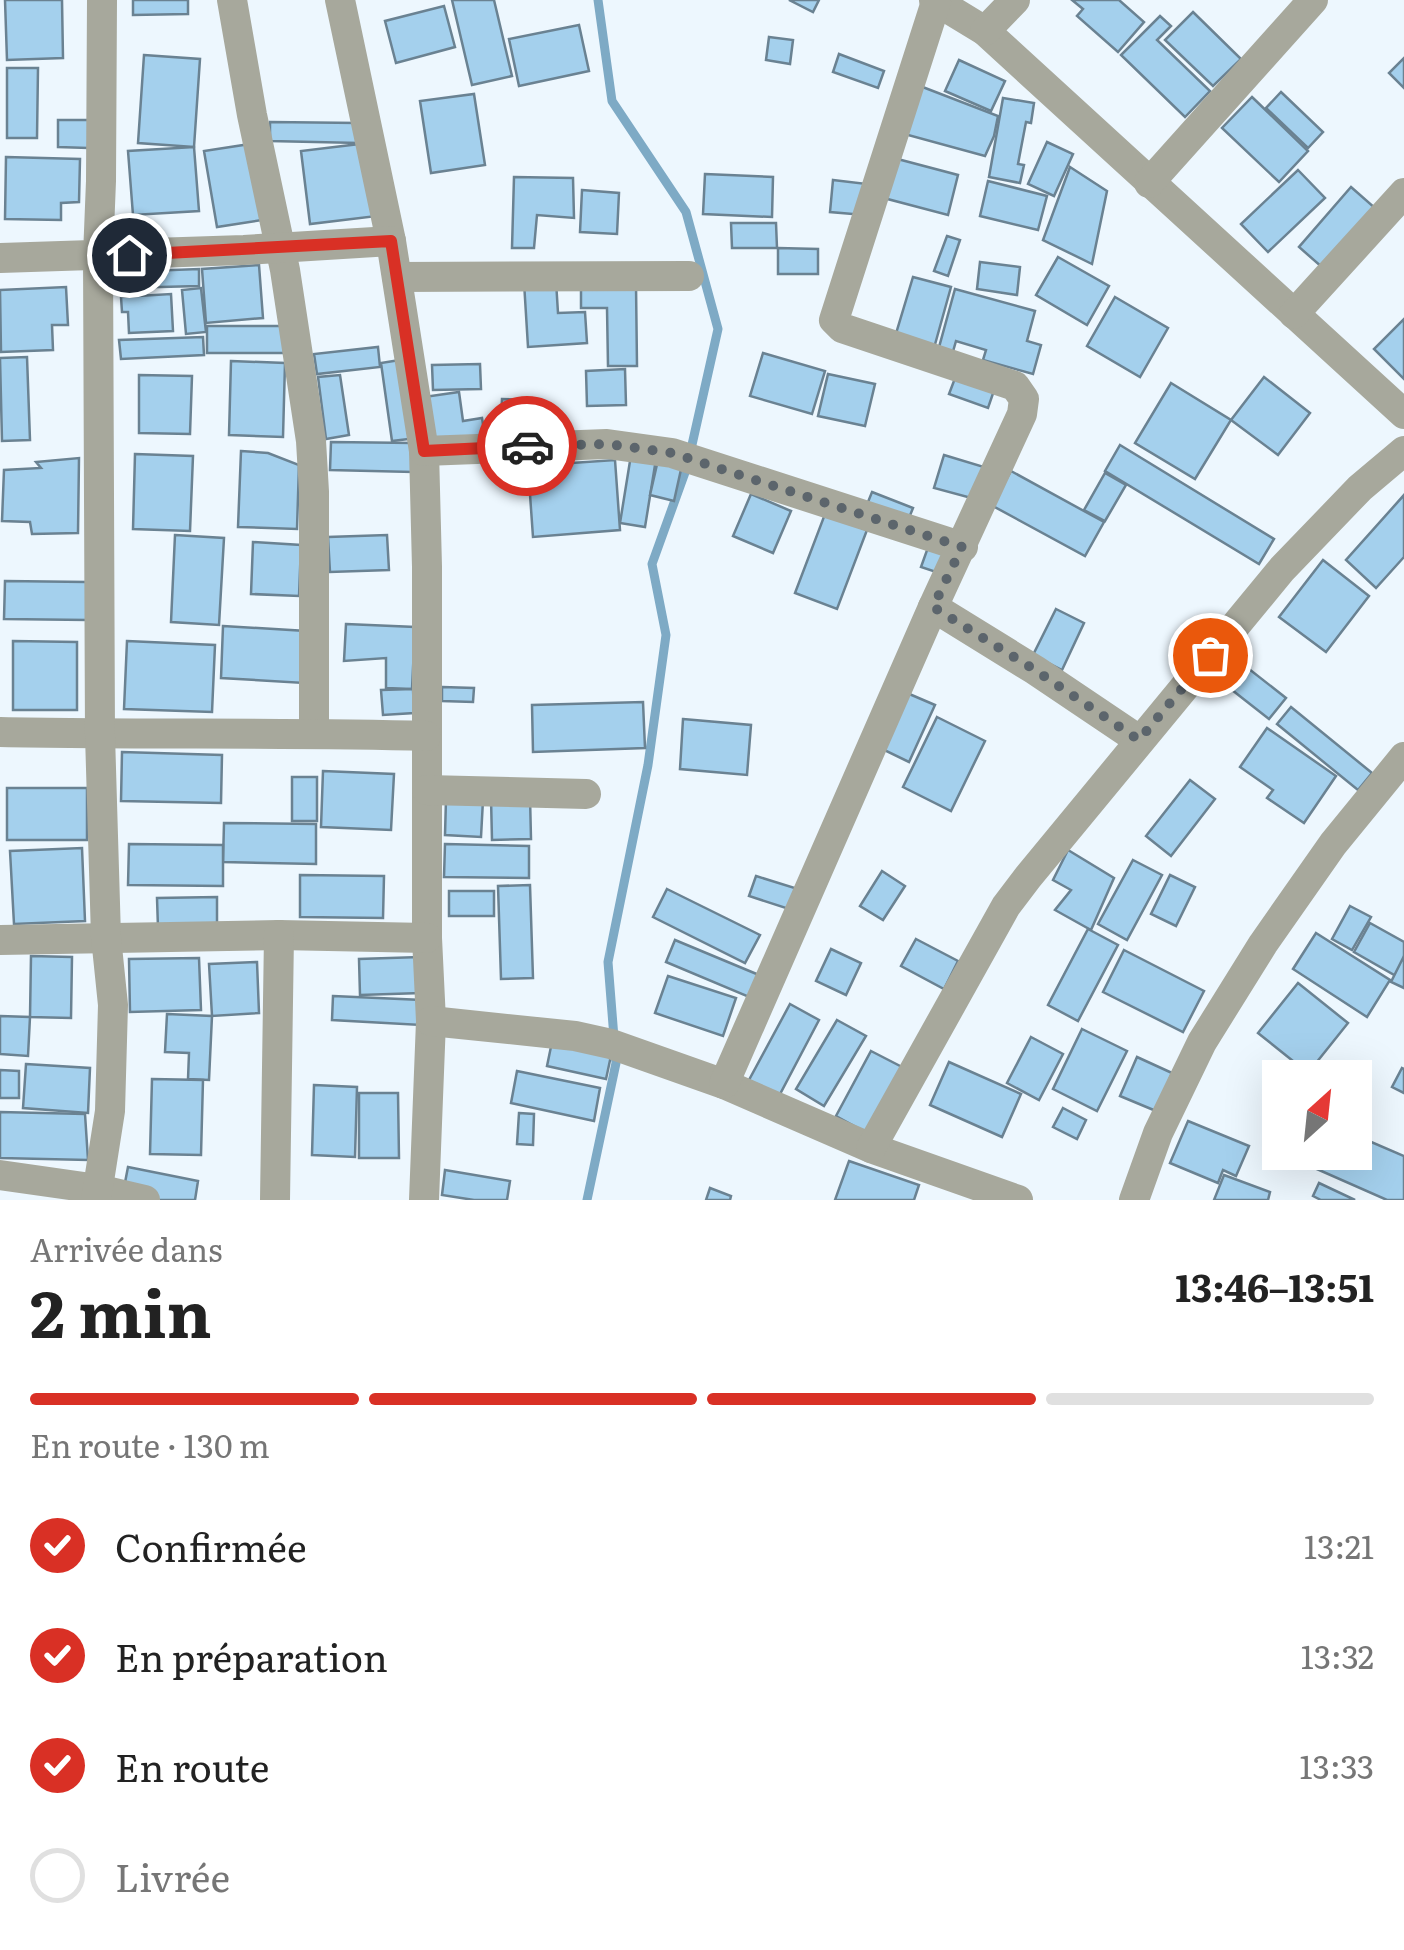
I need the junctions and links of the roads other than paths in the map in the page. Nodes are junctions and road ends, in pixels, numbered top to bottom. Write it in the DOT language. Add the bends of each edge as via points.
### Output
graph roads {
  1 [pos="102,0"];
  2 [pos="232,0"];
  3 [pos="340,0"];
  4 [pos="1015,0"];
  5 [pos="1313,0"];
  6 [pos="935,1"];
  7 [pos="985,31"];
  8 [pos="1149,183"];
  9 [pos="1404,193"];
  10 [pos="391,241"];
  11 [pos="279,248"];
  12 [pos="98,256"];
  13 [pos="0,258"];
  14 [pos="397,276"];
  15 [pos="689,276"];
  16 [pos="1294,314"];
  17 [pos="1404,414"];
  18 [pos="424,451"];
  19 [pos="1404,451"];
  20 [pos="962,547"];
  21 [pos="933,607"];
  22 [pos="0,732"];
  23 [pos="314,732"];
  24 [pos="100,735"];
  25 [pos="426,736"];
  26 [pos="1139,740"];
  27 [pos="1404,757"];
  28 [pos="427,790"];
  29 [pos="586,794"];
  30 [pos="278,935"];
  31 [pos="106,938"];
  32 [pos="428,938"];
  33 [pos="0,940"];
  34 [pos="430,1021"];
  35 [pos="724,1084"];
  36 [pos="871,1148"];
  37 [pos="0,1174"];
  38 [pos="97,1194"];
  39 [pos="145,1200"];
  40 [pos="275,1200"];
  41 [pos="424,1200"];
  42 [pos="1018,1200"];
  43 [pos="1134,1200"];
  1 -- 12 [label="street"];
  2 -- 11 [label="street"];
  3 -- 10 [label="street"];
  4 -- 7 [label="street"];
  5 -- 8 [label="street"];
  6 -- 7 [label="street"];
  6 -- 20 [label="street" via="834,320 1015,386 1024,399"];
  7 -- 8 [label="street"];
  8 -- 16 [label="street"];
  9 -- 16 [label="street"];
  10 -- 11 [label="street"];
  10 -- 14 [label="street"];
  11 -- 12 [label="street"];
  11 -- 23 [label="street" via="311,442"];
  12 -- 13 [label="street"];
  12 -- 24 [label="street"];
  14 -- 15 [label="street"];
  14 -- 18 [label="street"];
  16 -- 17 [label="street"];
  18 -- 20 [label="street" via="607,444 672,453"];
  18 -- 25 [label="street"];
  19 -- 26 [label="street" via="1282,569"];
  20 -- 21 [label="street"];
  21 -- 26 [label="street"];
  21 -- 35 [label="street"];
  22 -- 24 [label="street"];
  23 -- 24 [label="street"];
  23 -- 25 [label="street"];
  24 -- 31 [label="street"];
  25 -- 28 [label="street"];
  26 -- 36 [label="street" via="1006,906"];
  27 -- 43 [label="street" via="1313,872 1202,1042"];
  28 -- 29 [label="street"];
  28 -- 32 [label="street"];
  30 -- 31 [label="street"];
  30 -- 32 [label="street"];
  30 -- 40 [label="street"];
  31 -- 33 [label="street"];
  31 -- 38 [label="street" via="112,1064"];
  32 -- 34 [label="street"];
  34 -- 35 [label="street" via="575,1036"];
  34 -- 41 [label="street"];
  35 -- 36 [label="street"];
  36 -- 42 [label="street"];
  37 -- 38 [label="street"];
  38 -- 39 [label="street"];
}
